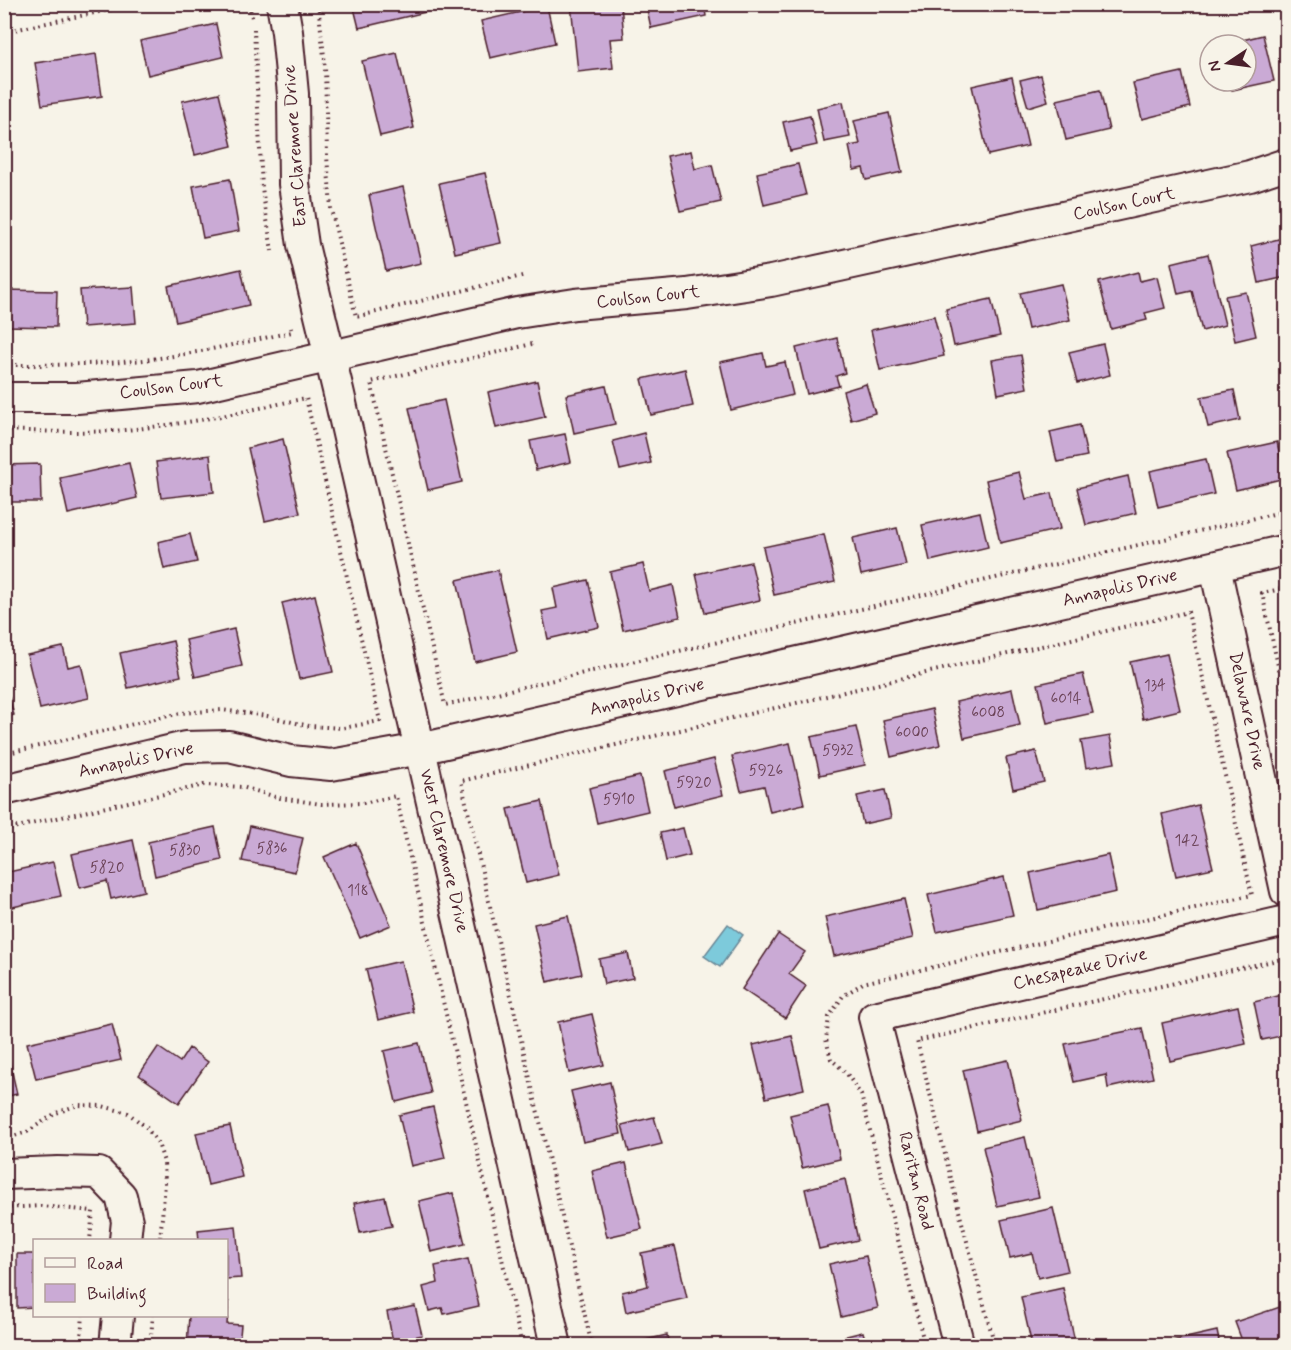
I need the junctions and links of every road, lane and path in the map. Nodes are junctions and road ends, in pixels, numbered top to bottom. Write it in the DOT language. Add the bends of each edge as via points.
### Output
graph roads {
  1 [pos="137,4"];
  2 [pos="249,4"];
  3 [pos="282,4"];
  4 [pos="318,4"];
  5 [pos="4,32"];
  6 [pos="1287,164"];
  7 [pos="273,256"];
  8 [pos="526,275"];
  9 [pos="289,321"];
  10 [pos="532,344"];
  11 [pos="331,357"];
  12 [pos="4,365"];
  13 [pos="4,398"];
  14 [pos="4,430"];
  15 [pos="1287,512"];
  16 [pos="1287,550"];
  17 [pos="1215,567"];
  18 [pos="1287,588"];
  19 [pos="1287,702"];
  20 [pos="420,749"];
  21 [pos="4,754"];
  22 [pos="4,790"];
  23 [pos="4,830"];
  24 [pos="1287,891"];
  25 [pos="1287,921"];
  26 [pos="1287,958"];
  27 [pos="874,1017"];
  28 [pos="4,1139"];
  29 [pos="4,1174"];
  30 [pos="4,1208"];
  31 [pos="90,1239"];
  32 [pos="125,1239"];
  33 [pos="160,1239"];
  34 [pos="83,1317"];
  35 [pos="118,1317"];
  36 [pos="153,1317"];
  37 [pos="80,1346"];
  38 [pos="115,1346"];
  39 [pos="150,1346"];
  40 [pos="522,1346"];
  41 [pos="556,1346"];
  42 [pos="592,1346"];
  43 [pos="925,1346"];
  44 [pos="958,1346"];
  45 [pos="995,1346"];
  1 -- 5 [label="path"];
  2 -- 7 [label="path" via="255,29 262,188"];
  3 -- 11 [label="street, East Claremore Drive" via="293,94 294,184 303,245"];
  4 -- 8 [label="path" via="332,208 356,317"];
  6 -- 11 [label="street, Coulson Court" via="1250,176 771,281 517,313"];
  9 -- 12 [label="path" via="292,332 150,359"];
  10 -- 15 [label="path" via="371,382 445,705"];
  11 -- 13 [label="street, Coulson Court" via="198,387 77,398"];
  11 -- 20 [label="street, West Claremore Drive"];
  14 -- 21 [label="path" via="79,433 150,428 306,398 380,722 344,728 309,726 222,710 181,713"];
  16 -- 17 [label="street, Annapolis Drive"];
  17 -- 20 [label="street, Annapolis Drive"];
  17 -- 24 [label="street, Delaware Drive"];
  18 -- 19 [label="path" via="1262,593"];
  20 -- 22 [label="street, Annapolis Drive" via="331,765 229,746 185,747"];
  20 -- 41 [label="street, West Claremore Drive"];
  23 -- 40 [label="path" via="204,785 242,787 321,804 363,803 396,796"];
  25 -- 27 [label="street, Chesapeake Drive"];
  26 -- 45 [label="path" via="918,1041"];
  27 -- 44 [label="street, Raritan Road"];
  28 -- 33 [label="path" via="27,1132 56,1113 78,1105 128,1113 158,1143 165,1162"];
  29 -- 32 [label="street" via="99,1173 121,1196 127,1221"];
  30 -- 31 [label="path" via="41,1206 93,1211"];
  34 -- 37 [label="path"];
  35 -- 38 [label="street"];
  36 -- 39 [label="path"];
  42 -- 43 [label="path" via="461,781 1188,612 1252,895 863,982 843,996 829,1017 826,1039 831,1059 861,1095"];
}
